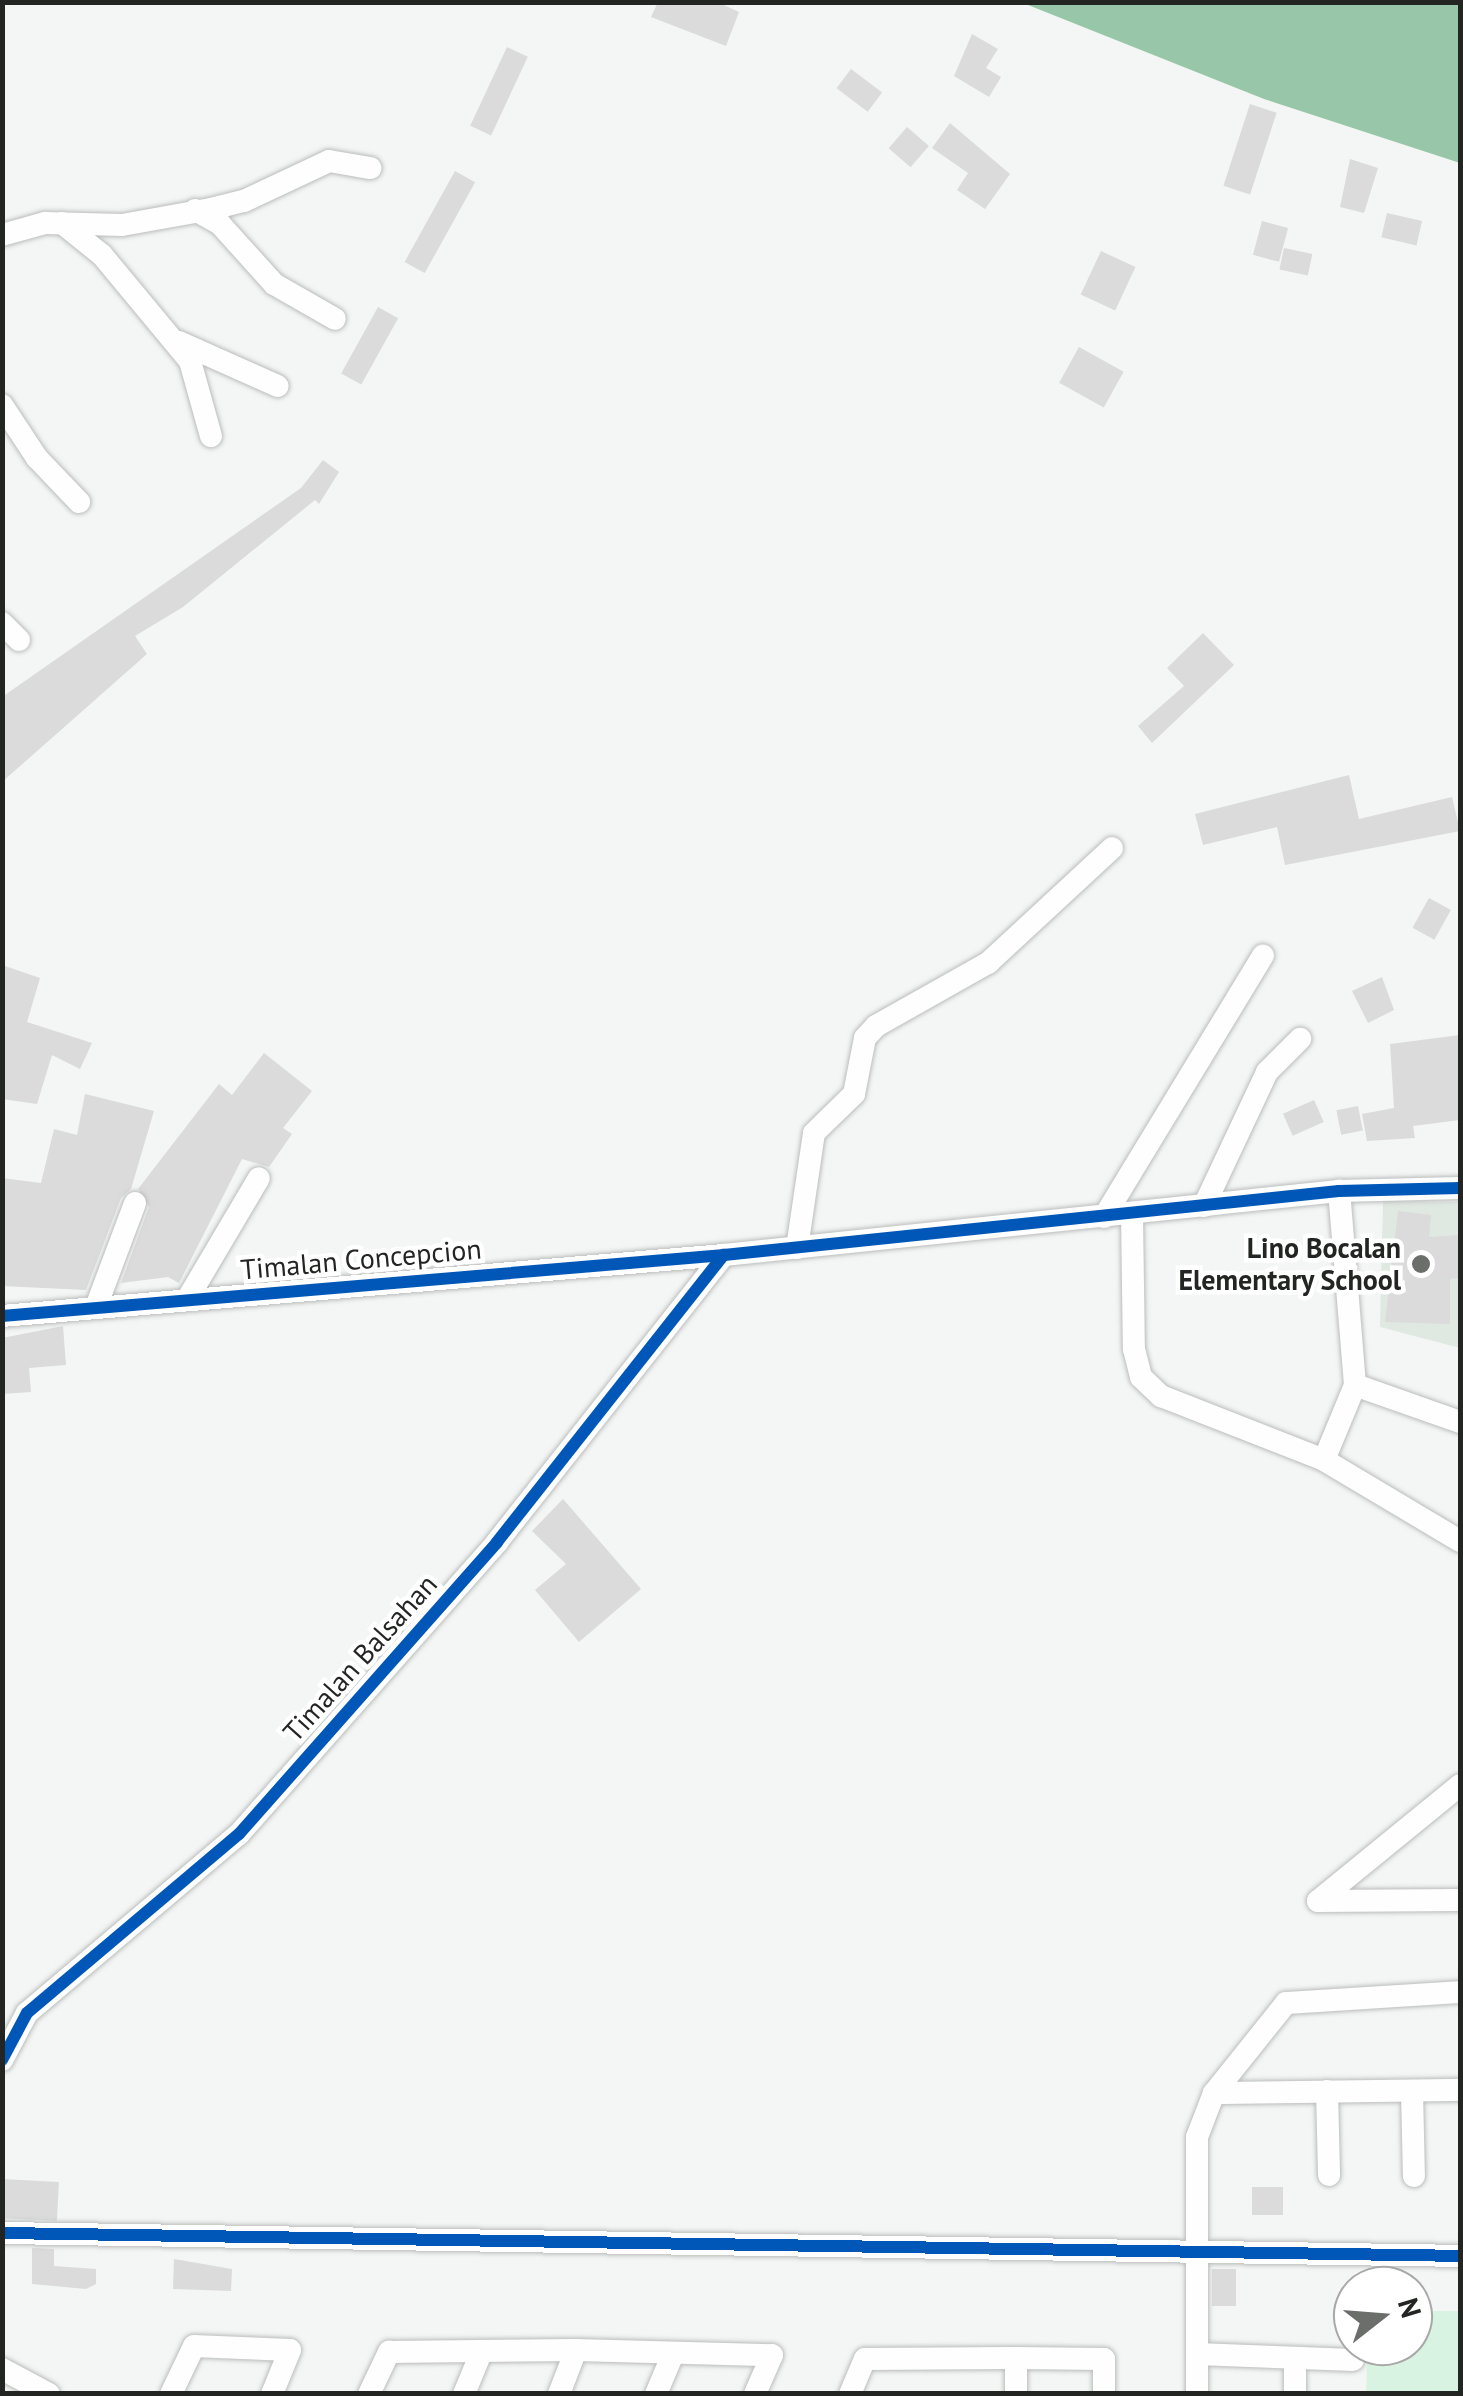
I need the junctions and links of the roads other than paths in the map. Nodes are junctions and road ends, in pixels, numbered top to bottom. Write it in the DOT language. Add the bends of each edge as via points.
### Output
graph roads {
  1 [pos="370,168"];
  2 [pos="192,209"];
  3 [pos="62,222"];
  4 [pos="2,235"];
  5 [pos="335,319"];
  6 [pos="176,341"];
  7 [pos="278,386"];
  8 [pos="2,405"];
  9 [pos="212,436"];
  10 [pos="80,502"];
  11 [pos="2,622"];
  12 [pos="20,640"];
  13 [pos="1112,848"];
  14 [pos="1262,956"];
  15 [pos="1300,1039"];
  16 [pos="260,1178"];
  17 [pos="1460,1188"];
  18 [pos="1340,1191"];
  19 [pos="135,1203"];
  20 [pos="1204,1206"];
  21 [pos="1132,1214"];
  22 [pos="1104,1217"];
  23 [pos="797,1248"];
  24 [pos="724,1255"];
  25 [pos="188,1298"];
  26 [pos="96,1308"];
  27 [pos="2,1316"];
  28 [pos="1355,1385"];
  29 [pos="1460,1422"];
  30 [pos="1324,1460"];
  31 [pos="1460,1541"];
  32 [pos="1460,1784"];
  33 [pos="1460,1900"];
  34 [pos="1460,1992"];
  35 [pos="2,2060"];
  36 [pos="1460,2090"];
  37 [pos="1327,2091"];
  38 [pos="1412,2091"];
  39 [pos="1214,2092"];
  40 [pos="1329,2176"];
  41 [pos="1414,2176"];
  42 [pos="2,2233"];
  43 [pos="1197,2254"];
  44 [pos="1460,2256"];
  45 [pos="576,2350"];
  46 [pos="482,2352"];
  47 [pos="673,2354"];
  48 [pos="1197,2354"];
  49 [pos="1016,2358"];
  50 [pos="1295,2359"];
  51 [pos="1333,2360"];
  52 [pos="2,2369"];
  53 [pos="280,2391"];
  54 [pos="49,2394"];
  55 [pos="171,2394"];
  56 [pos="369,2394"];
  57 [pos="464,2394"];
  58 [pos="558,2394"];
  59 [pos="656,2394"];
  60 [pos="755,2394"];
  61 [pos="850,2394"];
  62 [pos="1016,2394"];
  63 [pos="1104,2394"];
  64 [pos="1197,2394"];
  65 [pos="1295,2394"];
  1 -- 2 [label="street" via="329,161 244,201"];
  2 -- 3 [label="street" via="122,225"];
  2 -- 5 [label="street" via="220,224 274,284"];
  3 -- 4 [label="street"];
  3 -- 6 [label="street" via="102,254"];
  6 -- 7 [label="street"];
  6 -- 9 [label="street" via="194,370"];
  8 -- 10 [label="street" via="37,458"];
  11 -- 12 [label="street"];
  13 -- 23 [label="street" via="988,963 865,1038 854,1094 814,1133"];
  14 -- 22 [label="street"];
  15 -- 20 [label="street" via="1267,1072"];
  16 -- 25 [label="street"];
  17 -- 18 [label="street, Timalan Concepcion"];
  18 -- 20 [label="street, Timalan Concepcion"];
  18 -- 28 [label="street"];
  19 -- 26 [label="street"];
  20 -- 21 [label="street, Timalan Concepcion"];
  21 -- 22 [label="street, Timalan Concepcion"];
  21 -- 30 [label="street" via="1140,1377 1161,1396"];
  22 -- 23 [label="street, Timalan Concepcion"];
  23 -- 24 [label="street, Timalan Concepcion"];
  24 -- 25 [label="street, Timalan Concepcion"];
  24 -- 35 [label="street, Timalan Balsahan" via="496,1542 239,1834 27,2012"];
  25 -- 26 [label="street, Timalan Concepcion"];
  26 -- 27 [label="street, Timalan Concepcion"];
  28 -- 29 [label="street"];
  28 -- 30 [label="street"];
  30 -- 31 [label="street"];
  32 -- 33 [label="street" via="1318,1901"];
  34 -- 39 [label="street" via="1286,2003"];
  36 -- 38 [label="street"];
  37 -- 38 [label="street"];
  37 -- 39 [label="street"];
  37 -- 40 [label="street"];
  38 -- 41 [label="street"];
  39 -- 43 [label="street" via="1197,2137"];
  42 -- 43 [label="street"];
  43 -- 44 [label="street"];
  43 -- 48 [label="street"];
  45 -- 46 [label="street"];
  45 -- 47 [label="street"];
  45 -- 58 [label="street"];
  46 -- 56 [label="street" via="390,2352"];
  46 -- 57 [label="street"];
  47 -- 59 [label="street"];
  47 -- 60 [label="street" via="772,2356"];
  48 -- 50 [label="street"];
  48 -- 64 [label="street"];
  49 -- 61 [label="street" via="865,2359"];
  49 -- 62 [label="street"];
  49 -- 63 [label="street" via="1104,2358"];
  50 -- 51 [label="street"];
  50 -- 65 [label="street"];
  52 -- 54 [label="street"];
  53 -- 55 [label="street" via="290,2350 194,2346"];
}
